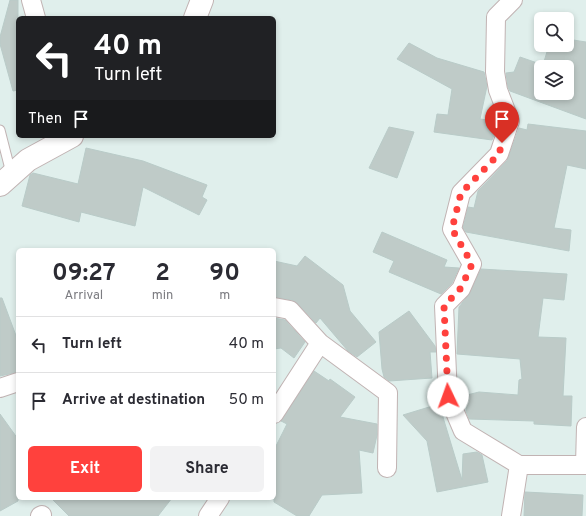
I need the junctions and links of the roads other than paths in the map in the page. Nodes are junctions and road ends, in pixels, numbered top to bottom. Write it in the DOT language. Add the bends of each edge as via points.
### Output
graph roads {
  1 [pos="31,0"];
  2 [pos="202,0"];
  3 [pos="513,0"];
  4 [pos="35,16"];
  5 [pos="196,16"];
  6 [pos="0,130"];
  7 [pos="68,138"];
  8 [pos="5,179"];
  9 [pos="276,307"];
  10 [pos="320,342"];
  11 [pos="16,383"];
  12 [pos="0,388"];
  13 [pos="276,411"];
  14 [pos="586,427"];
  15 [pos="520,465"];
  16 [pos="387,468"];
  17 [pos="219,500"];
  18 [pos="208,516"];
  19 [pos="511,516"];
  1 -- 4 [label="street"];
  2 -- 5 [label="street"];
  3 -- 15 [label="street" via="496,17 495,72 498,90 510,121 499,154 461,193 452,229 472,264 461,288 444,306 448,396 463,431"];
  6 -- 8 [label="lane"];
  7 -- 8 [label="street" via="28,160"];
  9 -- 10 [label="street" via="290,310"];
  10 -- 13 [label="street"];
  10 -- 16 [label="street" via="388,393"];
  11 -- 12 [label="street"];
  14 -- 15 [label="street" via="585,465"];
  15 -- 19 [label="street"];
  17 -- 18 [label="street"];
}
